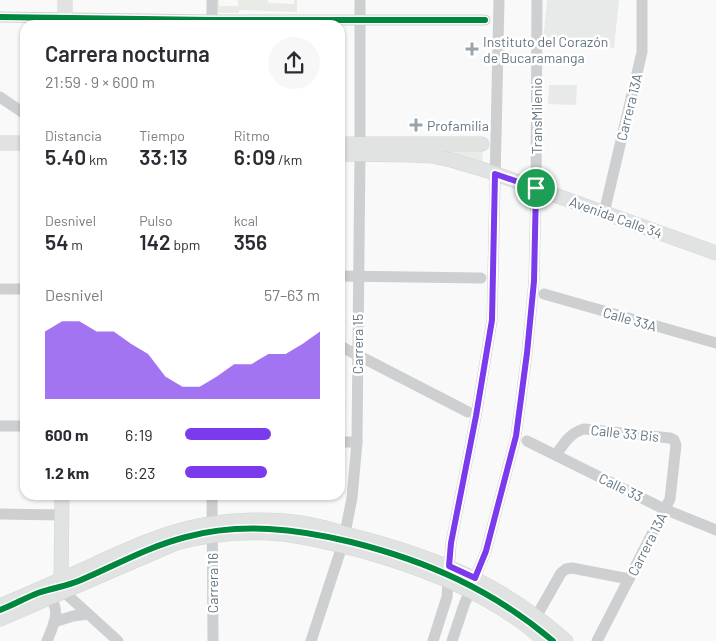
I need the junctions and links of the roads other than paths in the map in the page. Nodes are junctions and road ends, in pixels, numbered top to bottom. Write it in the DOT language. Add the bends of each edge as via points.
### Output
graph roads {
  1 [pos="65,0"];
  2 [pos="212,0"];
  3 [pos="360,0"];
  4 [pos="499,0"];
  5 [pos="537,0"];
  6 [pos="642,0"];
  7 [pos="0,17"];
  8 [pos="360,19"];
  9 [pos="39,20"];
  10 [pos="65,20"];
  11 [pos="212,20"];
  12 [pos="311,20"];
  13 [pos="486,20"];
  14 [pos="0,97"];
  15 [pos="20,111"];
  16 [pos="0,143"];
  17 [pos="20,144"];
  18 [pos="482,144"];
  19 [pos="345,145"];
  20 [pos="360,149"];
  21 [pos="0,153"];
  22 [pos="20,153"];
  23 [pos="345,153"];
  24 [pos="495,174"];
  25 [pos="536,188"];
  26 [pos="604,213"];
  27 [pos="716,253"];
  28 [pos="345,276"];
  29 [pos="358,276"];
  30 [pos="481,278"];
  31 [pos="0,289"];
  32 [pos="20,289"];
  33 [pos="544,294"];
  34 [pos="716,343"];
  35 [pos="345,349"];
  36 [pos="357,355"];
  37 [pos="468,412"];
  38 [pos="0,426"];
  39 [pos="20,426"];
  40 [pos="674,440"];
  41 [pos="527,441"];
  42 [pos="345,442"];
  43 [pos="357,442"];
  44 [pos="556,456"];
  45 [pos="62,500"];
  46 [pos="212,500"];
  47 [pos="664,509"];
  48 [pos="0,514"];
  49 [pos="62,515"];
  50 [pos="212,530"];
  51 [pos="716,530"];
  52 [pos="344,540"];
  53 [pos="449,566"];
  54 [pos="629,579"];
  55 [pos="448,581"];
  56 [pos="62,585"];
  57 [pos="472,585"];
  58 [pos="49,598"];
  59 [pos="0,606"];
  60 [pos="88,614"];
  61 [pos="536,617"];
  62 [pos="0,619"];
  63 [pos="54,622"];
  64 [pos="47,641"];
  65 [pos="118,641"];
  66 [pos="212,641"];
  67 [pos="311,641"];
  68 [pos="433,641"];
  69 [pos="452,641"];
  70 [pos="546,641"];
  71 [pos="566,641"];
  72 [pos="597,641"];
  1 -- 10 [label="main road"];
  2 -- 11 [label="street"];
  3 -- 8 [label="street, Carrera 15"];
  4 -- 24 [label="street"];
  5 -- 25 [label="street, TransMilenio"];
  6 -- 26 [label="street, Carrera 13A" via="642,52"];
  7 -- 9 [label="street"];
  8 -- 12 [label="street"];
  8 -- 13 [label="street"];
  8 -- 20 [label="street, Carrera 15"];
  14 -- 15 [label="street"];
  16 -- 17 [label="main road"];
  18 -- 20 [label="main road, Avenida Calle 34"];
  19 -- 20 [label="main road, Avenida Calle 34"];
  20 -- 23 [label="main road, Avenida Calle 34"];
  20 -- 24 [label="main road, Avenida Calle 34" via="432,156"];
  20 -- 29 [label="street, Carrera 15"];
  21 -- 22 [label="main road"];
  24 -- 25 [label="main road, Avenida Calle 34"];
  24 -- 53 [label="street" via="492,320"];
  25 -- 26 [label="main road, Avenida Calle 34"];
  25 -- 57 [label="street, TransMilenio" via="534,281 516,436 486,551"];
  26 -- 27 [label="main road, Avenida Calle 34"];
  28 -- 29 [label="street"];
  29 -- 30 [label="street"];
  29 -- 36 [label="street, Carrera 15"];
  31 -- 32 [label="street"];
  33 -- 34 [label="street, Calle 33A"];
  35 -- 36 [label="street"];
  36 -- 37 [label="street"];
  36 -- 43 [label="street, Carrera 15"];
  38 -- 39 [label="street"];
  40 -- 44 [label="street, Calle 33 Bis" via="584,429 570,436"];
  40 -- 47 [label="street, Carrera 13A" via="671,494"];
  41 -- 44 [label="street, Calle 33"];
  42 -- 43 [label="street"];
  43 -- 52 [label="street, Carrera 15"];
  44 -- 47 [label="street, Calle 33"];
  45 -- 49 [label="main road"];
  46 -- 50 [label="street, Carrera 16"];
  47 -- 51 [label="street, Calle 33"];
  47 -- 54 [label="street, Carrera 13A"];
  48 -- 49 [label="street"];
  49 -- 56 [label="main road"];
  50 -- 52 [label="main road"];
  50 -- 56 [label="main road" via="161,536"];
  50 -- 66 [label="street, Carrera 16"];
  52 -- 53 [label="main road" via="402,550"];
  52 -- 55 [label="main road"];
  52 -- 67 [label="street, Carrera 15"];
  53 -- 55 [label="street"];
  53 -- 57 [label="main road"];
  54 -- 61 [label="street" via="566,569"];
  54 -- 72 [label="street, Carrera 13A"];
  55 -- 57 [label="main road"];
  55 -- 68 [label="street" via="448,597"];
  56 -- 58 [label="main road"];
  56 -- 59 [label="main road"];
  56 -- 60 [label="street"];
  57 -- 61 [label="main road"];
  57 -- 69 [label="street, TransMilenio"];
  57 -- 70 [label="main road"];
  58 -- 62 [label="main road"];
  58 -- 63 [label="street" via="56,607"];
  60 -- 63 [label="street"];
  60 -- 65 [label="street"];
  61 -- 71 [label="main road"];
  63 -- 64 [label="street"];
}
